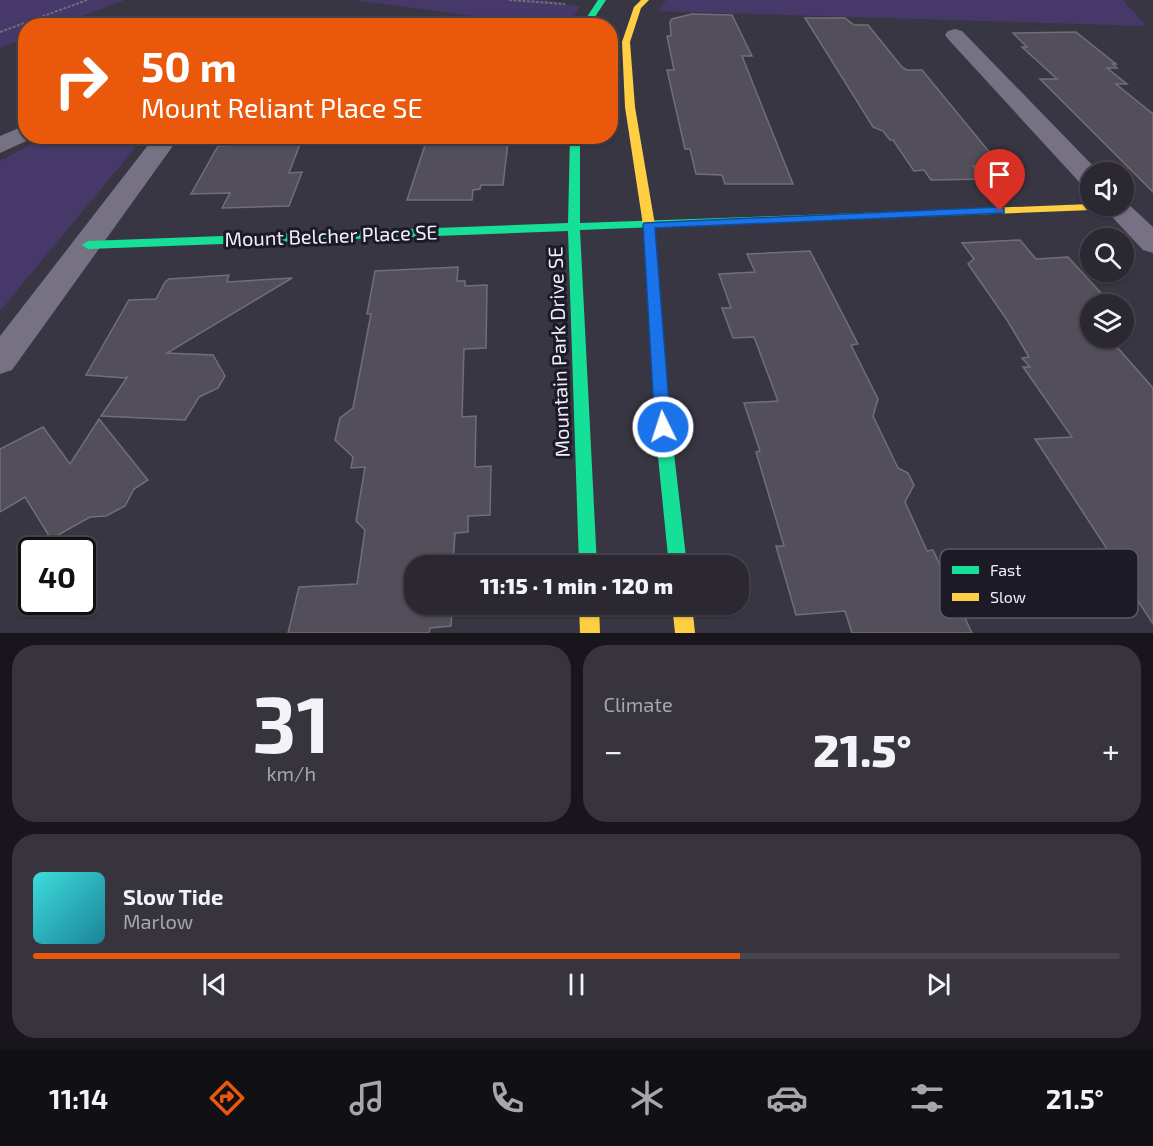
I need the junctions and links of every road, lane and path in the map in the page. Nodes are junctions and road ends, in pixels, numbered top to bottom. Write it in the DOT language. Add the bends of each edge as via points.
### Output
graph roads {
  1 [pos="87,0"];
  2 [pos="509,0"];
  3 [pos="645,0"];
  4 [pos="599,3"];
  5 [pos="38,18"];
  6 [pos="590,18"];
  7 [pos="18,25"];
  8 [pos="0,32"];
  9 [pos="956,35"];
  10 [pos="18,136"];
  11 [pos="162,144"];
  12 [pos="575,144"];
  13 [pos="0,146"];
  14 [pos="1080,167"];
  15 [pos="1080,207"];
  16 [pos="1126,216"];
  17 [pos="649,225"];
  18 [pos="574,228"];
  19 [pos="88,244"];
  20 [pos="1153,244"];
  21 [pos="0,361"];
  22 [pos="588,555"];
  23 [pos="677,555"];
  24 [pos="589,615"];
  25 [pos="683,615"];
  26 [pos="590,633"];
  27 [pos="685,633"];
  1 -- 5 [label="path"];
  2 -- 4 [label="path"];
  3 -- 17 [label="street" via="638,7 626,42 630,107"];
  4 -- 6 [label="street"];
  7 -- 8 [label="path"];
  9 -- 14 [label="street"];
  10 -- 13 [label="street"];
  11 -- 19 [label="street"];
  12 -- 18 [label="street, Mountain Park Drive SE"];
  15 -- 17 [label="street, Mount Belcher Place SE"];
  16 -- 20 [label="street"];
  17 -- 18 [label="street, Mount Belcher Place SE"];
  17 -- 23 [label="street" via="663,427"];
  18 -- 19 [label="street, Mount Belcher Place SE"];
  18 -- 22 [label="street, Mountain Park Drive SE"];
  19 -- 21 [label="street"];
  24 -- 26 [label="street"];
  25 -- 27 [label="street"];
}
